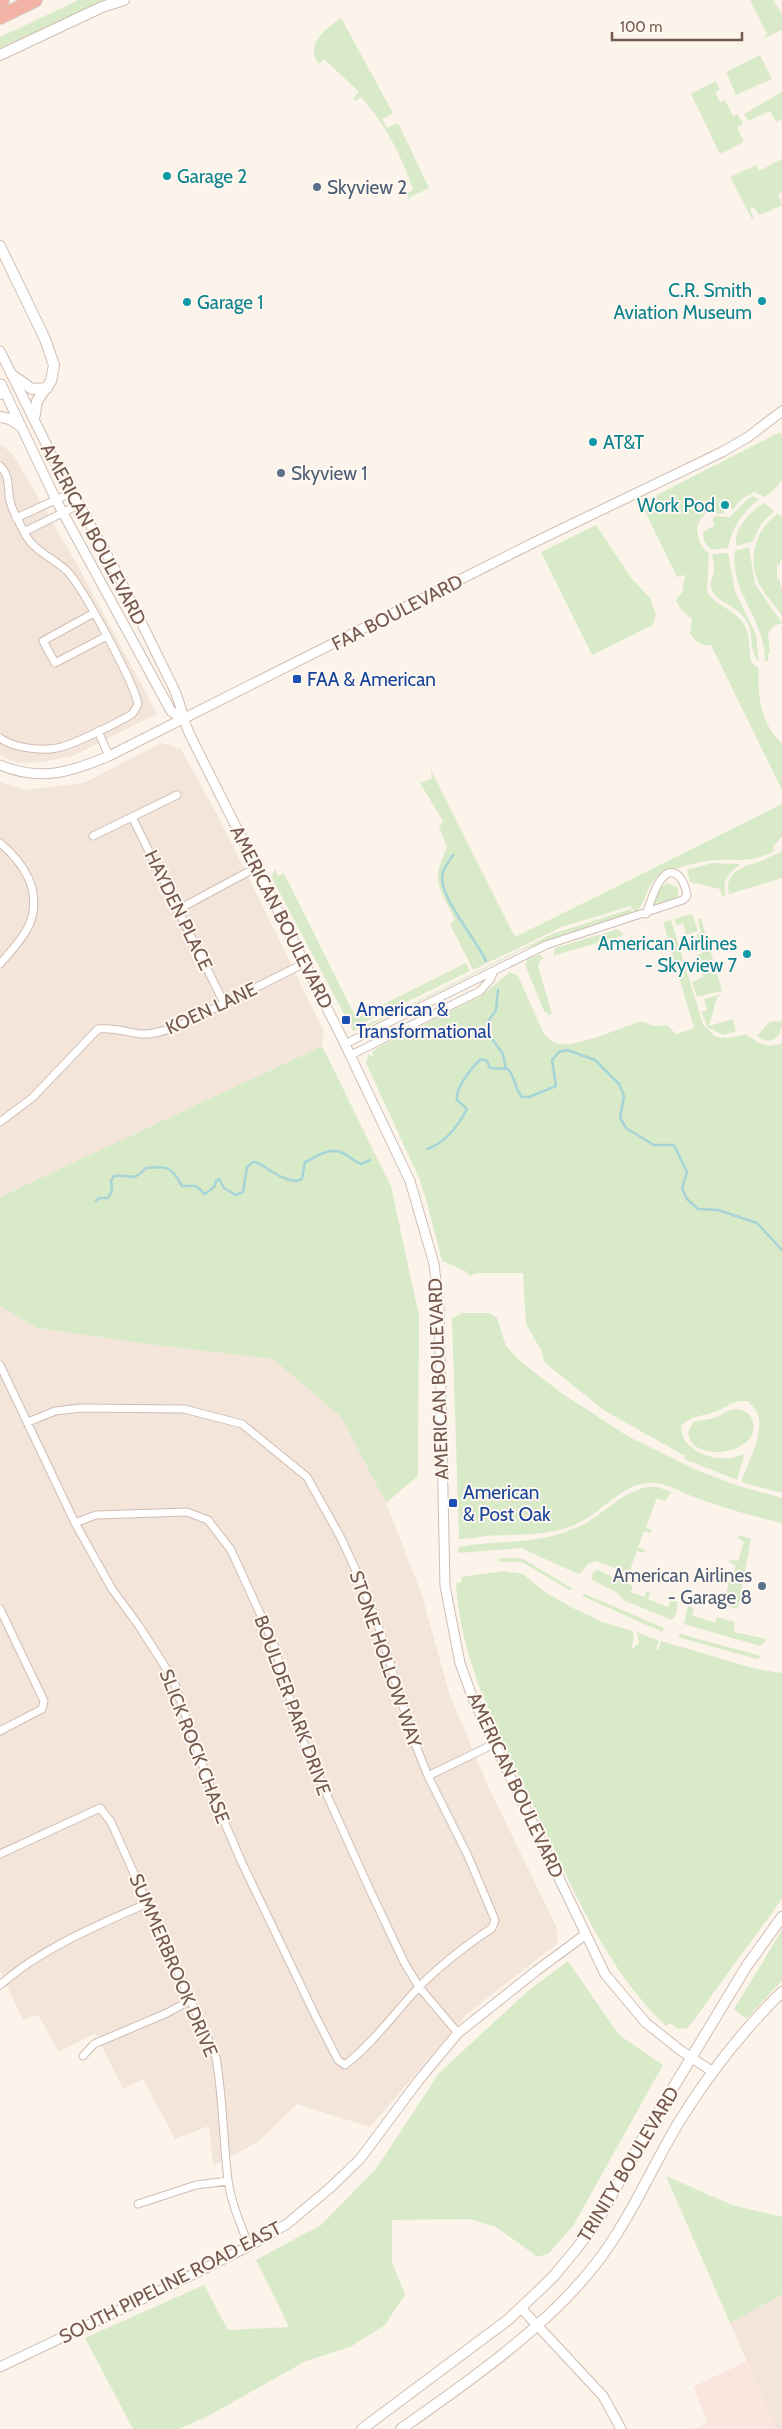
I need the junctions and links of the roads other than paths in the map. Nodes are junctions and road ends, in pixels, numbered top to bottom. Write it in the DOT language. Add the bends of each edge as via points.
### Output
graph roads {
  1 [pos="35,0"];
  2 [pos="124,0"];
  3 [pos="0,17"];
  4 [pos="0,55"];
  5 [pos="0,246"];
  6 [pos="0,351"];
  7 [pos="12,375"];
  8 [pos="0,387"];
  9 [pos="47,388"];
  10 [pos="782,411"];
  11 [pos="0,417"];
  12 [pos="34,419"];
  13 [pos="19,425"];
  14 [pos="0,466"];
  15 [pos="73,492"];
  16 [pos="56,500"];
  17 [pos="80,504"];
  18 [pos="63,512"];
  19 [pos="16,518"];
  20 [pos="24,532"];
  21 [pos="94,614"];
  22 [pos="107,636"];
  23 [pos="182,719"];
  24 [pos="98,731"];
  25 [pos="0,738"];
  26 [pos="109,756"];
  27 [pos="0,765"];
  28 [pos="177,795"];
  29 [pos="132,817"];
  30 [pos="93,836"];
  31 [pos="0,843"];
  32 [pos="257,867"];
  33 [pos="179,909"];
  34 [pos="646,914"];
  35 [pos="305,963"];
  36 [pos="0,964"];
  37 [pos="494,971"];
  38 [pos="224,1003"];
  39 [pos="345,1044"];
  40 [pos="351,1055"];
  41 [pos="0,1122"];
  42 [pos="0,1365"];
  43 [pos="28,1422"];
  44 [pos="75,1522"];
  45 [pos="0,1609"];
  46 [pos="0,1731"];
  47 [pos="494,1744"];
  48 [pos="428,1776"];
  49 [pos="0,1854"];
  50 [pos="148,1903"];
  51 [pos="782,1917"];
  52 [pos="586,1934"];
  53 [pos="0,1985"];
  54 [pos="419,1987"];
  55 [pos="782,1992"];
  56 [pos="189,2001"];
  57 [pos="458,2034"];
  58 [pos="84,2056"];
  59 [pos="690,2058"];
  60 [pos="713,2072"];
  61 [pos="228,2181"];
  62 [pos="138,2204"];
  63 [pos="250,2246"];
  64 [pos="521,2308"];
  65 [pos="538,2324"];
  66 [pos="0,2367"];
  67 [pos="362,2429"];
  68 [pos="401,2429"];
  69 [pos="621,2429"];
  1 -- 3 [label="highway"];
  2 -- 4 [label="main road" via="102,7"];
  5 -- 9 [label="main road" via="52,357 54,373"];
  6 -- 7 [label="street, AMERICAN BOULEVARD"];
  7 -- 9 [label="main road" via="32,389"];
  7 -- 12 [label="street, AMERICAN BOULEVARD"];
  8 -- 13 [label="street, AMERICAN BOULEVARD"];
  9 -- 12 [label="main road" via="38,400"];
  10 -- 23 [label="street, FAA BOULEVARD" via="722,452"];
  11 -- 13 [label="main road"];
  12 -- 15 [label="street, AMERICAN BOULEVARD"];
  13 -- 16 [label="street, AMERICAN BOULEVARD"];
  14 -- 19 [label="street" via="9,482 10,501"];
  15 -- 16 [label="street"];
  15 -- 17 [label="street, AMERICAN BOULEVARD"];
  16 -- 18 [label="street, AMERICAN BOULEVARD"];
  16 -- 19 [label="street"];
  17 -- 18 [label="street"];
  17 -- 23 [label="street, AMERICAN BOULEVARD" via="174,689 182,706"];
  18 -- 20 [label="street"];
  18 -- 23 [label="street, AMERICAN BOULEVARD" via="171,711"];
  19 -- 20 [label="street"];
  20 -- 21 [label="street" via="31,544 67,570"];
  21 -- 22 [label="street"];
  21 -- 22 [label="street" via="43,641 55,663"];
  22 -- 24 [label="street" via="138,704 134,712"];
  23 -- 26 [label="street, FAA BOULEVARD"];
  23 -- 32 [label="street, AMERICAN BOULEVARD"];
  24 -- 25 [label="street" via="57,748 30,748"];
  24 -- 26 [label="street"];
  26 -- 27 [label="street, FAA BOULEVARD" via="78,770 50,774 22,772"];
  28 -- 29 [label="street"];
  29 -- 30 [label="street"];
  29 -- 33 [label="street, HAYDEN PLACE"];
  31 -- 36 [label="street" via="30,878 34,908 30,924"];
  32 -- 33 [label="street"];
  32 -- 35 [label="street, AMERICAN BOULEVARD"];
  33 -- 38 [label="street, HAYDEN PLACE"];
  34 -- 34 [label="street" via="683,900 686,886 680,875 667,875 659,882"];
  34 -- 37 [label="street" via="546,945"];
  35 -- 38 [label="street, KOEN LANE"];
  35 -- 39 [label="street, AMERICAN BOULEVARD"];
  37 -- 39 [label="street"];
  37 -- 40 [label="street" via="480,991"];
  38 -- 41 [label="street, KOEN LANE" via="159,1033 141,1034 112,1027 98,1029 32,1098"];
  39 -- 40 [label="street, AMERICAN BOULEVARD"];
  40 -- 47 [label="street, AMERICAN BOULEVARD" via="410,1181 434,1264 441,1362 445,1586 460,1663"];
  42 -- 43 [label="street, SLICK ROCK CHASE"];
  43 -- 44 [label="street, SLICK ROCK CHASE"];
  43 -- 48 [label="street, STONE HOLLOW WAY" via="55,1411 81,1408 184,1409 242,1424 307,1477 363,1586"];
  44 -- 54 [label="street, BOULDER PARK DRIVE" via="96,1515 186,1512 208,1520 231,1550 273,1642 303,1742 321,1787"];
  44 -- 54 [label="street, SLICK ROCK CHASE" via="112,1589 173,1679 214,1798 246,1872 338,2060 345,2065 358,2055"];
  45 -- 46 [label="street" via="44,1701 34,1715"];
  47 -- 48 [label="street"];
  47 -- 52 [label="street, AMERICAN BOULEVARD"];
  48 -- 54 [label="street, STONE HOLLOW WAY" via="495,1920 492,1928 451,1956"];
  49 -- 50 [label="street, SUMMERBROOK DRIVE" via="100,1808 111,1822"];
  50 -- 53 [label="street" via="30,1961"];
  50 -- 56 [label="street, SUMMERBROOK DRIVE"];
  51 -- 59 [label="main road, TRINITY BOULEVARD" via="746,1967"];
  52 -- 57 [label="street, SOUTH PIPELINE ROAD EAST"];
  52 -- 59 [label="street, AMERICAN BOULEVARD" via="605,1974 621,1995 646,2023"];
  54 -- 57 [label="street, BOULDER PARK DRIVE"];
  55 -- 60 [label="main road, TRINITY BOULEVARD" via="748,2027"];
  56 -- 58 [label="street" via="94,2044"];
  56 -- 61 [label="street, SUMMERBROOK DRIVE" via="216,2057"];
  57 -- 63 [label="street, SOUTH PIPELINE ROAD EAST" via="360,2159 287,2224"];
  59 -- 60 [label="street, AMERICAN BOULEVARD"];
  59 -- 64 [label="main road, TRINITY BOULEVARD" via="598,2220 553,2277"];
  60 -- 65 [label="main road, TRINITY BOULEVARD" via="678,2123 602,2257"];
  61 -- 62 [label="street" via="196,2185"];
  61 -- 63 [label="street, SUMMERBROOK DRIVE" via="236,2213"];
  63 -- 66 [label="street, SOUTH PIPELINE ROAD EAST"];
  64 -- 65 [label="street"];
  64 -- 67 [label="main road, TRINITY BOULEVARD" via="485,2339"];
  65 -- 68 [label="main road, TRINITY BOULEVARD"];
  65 -- 69 [label="street" via="603,2396"];
}
